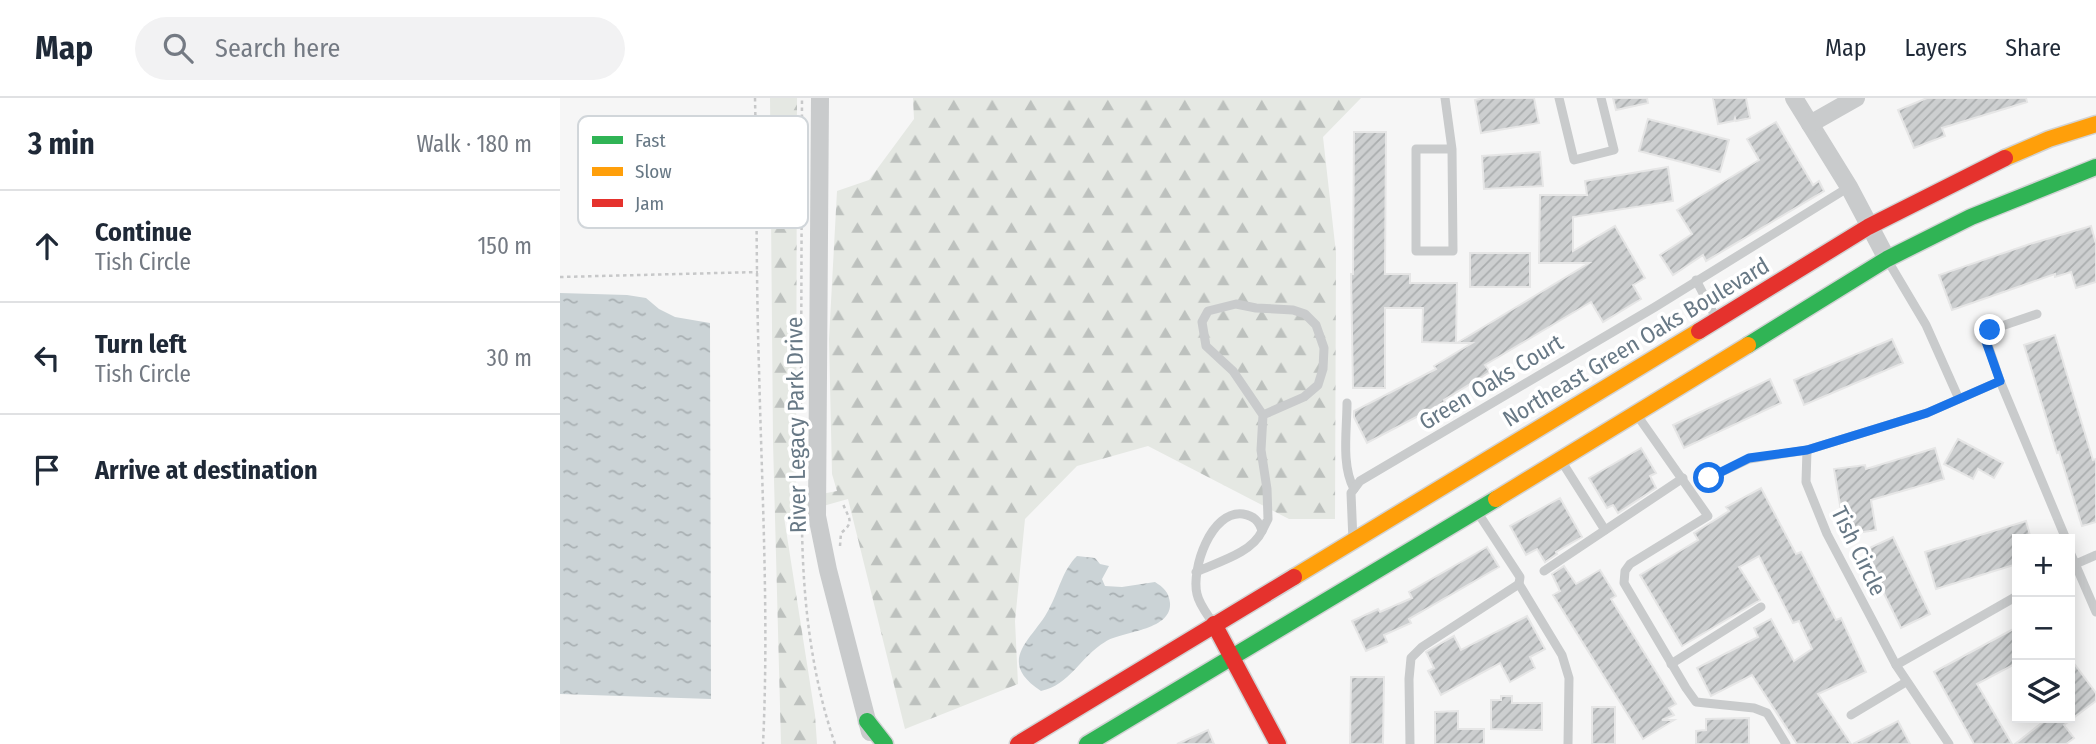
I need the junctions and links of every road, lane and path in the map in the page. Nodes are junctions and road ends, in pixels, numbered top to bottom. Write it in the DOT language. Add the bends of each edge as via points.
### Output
graph roads {
  1 [pos="755,98"];
  2 [pos="820,98"];
  3 [pos="1445,98"];
  4 [pos="1559,98"];
  5 [pos="1601,98"];
  6 [pos="1794,98"];
  7 [pos="1856,98"];
  8 [pos="755,116"];
  9 [pos="1810,124"];
  10 [pos="2096,124"];
  11 [pos="1452,149"];
  12 [pos="2096,167"];
  13 [pos="1849,187"];
  14 [pos="1868,227"];
  15 [pos="757,228"];
  16 [pos="1886,259"];
  17 [pos="758,272"];
  18 [pos="560,277"];
  19 [pos="1696,280"];
  20 [pos="2037,314"];
  21 [pos="1717,319"];
  22 [pos="2000,381"];
  23 [pos="1959,399"];
  24 [pos="1347,403"];
  25 [pos="1636,413"];
  26 [pos="1264,415"];
  27 [pos="1807,450"];
  28 [pos="1561,461"];
  29 [pos="1683,478"];
  30 [pos="1709,478"];
  31 [pos="1354,489"];
  32 [pos="1466,495"];
  33 [pos="1605,530"];
  34 [pos="1262,531"];
  35 [pos="2064,534"];
  36 [pos="1353,543"];
  37 [pos="2096,555"];
  38 [pos="2075,565"];
  39 [pos="1544,571"];
  40 [pos="1196,572"];
  41 [pos="2075,572"];
  42 [pos="1519,584"];
  43 [pos="2015,597"];
  44 [pos="1761,607"];
  45 [pos="2096,612"];
  46 [pos="1214,624"];
  47 [pos="1231,656"];
  48 [pos="1671,664"];
  49 [pos="1896,665"];
  50 [pos="1906,682"];
  51 [pos="1851,715"];
  52 [pos="867,721"];
  53 [pos="763,744"];
  54 [pos="859,744"];
  55 [pos="873,744"];
  56 [pos="885,744"];
  57 [pos="1018,744"];
  58 [pos="1087,744"];
  59 [pos="1278,744"];
  60 [pos="1410,744"];
  61 [pos="1568,744"];
  62 [pos="1786,744"];
  63 [pos="1949,744"];
  1 -- 8 [label="path"];
  2 -- 52 [label="street, River Legacy Park Drive" via="817,516"];
  3 -- 11 [label="lane"];
  4 -- 5 [label="lane" via="1574,160 1614,150"];
  6 -- 9 [label="street"];
  7 -- 9 [label="street"];
  9 -- 13 [label="street"];
  10 -- 14 [label="main road, Northeast Green Oaks Boulevard" via="1983,168"];
  11 -- 11 [label="lane" via="1452,251 1416,251 1416,149"];
  12 -- 16 [label="main road, Northeast Green Oaks Boulevard" via="1971,217"];
  13 -- 14 [label="street"];
  13 -- 19 [label="lane, Green Oaks Court"];
  14 -- 16 [label="street"];
  14 -- 21 [label="main road, Northeast Green Oaks Boulevard"];
  15 -- 17 [label="path"];
  16 -- 23 [label="lane" via="1926,325"];
  16 -- 25 [label="main road, Northeast Green Oaks Boulevard"];
  17 -- 18 [label="path"];
  17 -- 53 [label="path" via="765,564"];
  19 -- 21 [label="lane"];
  19 -- 31 [label="lane, Green Oaks Court" via="1360,481"];
  20 -- 22 [label="lane" via="1984,336"];
  21 -- 32 [label="main road, Northeast Green Oaks Boulevard"];
  22 -- 23 [label="lane"];
  22 -- 35 [label="lane"];
  23 -- 27 [label="lane"];
  24 -- 31 [label="lane" via="1346,466"];
  25 -- 28 [label="main road, Northeast Green Oaks Boulevard"];
  25 -- 29 [label="lane"];
  26 -- 26 [label="lane" via="1304,397 1318,385 1324,348 1316,325 1293,310 1236,304 1208,311 1202,321 1206,346 1233,371"];
  26 -- 34 [label="lane" via="1261,450 1268,519"];
  27 -- 30 [label="lane" via="1749,458"];
  27 -- 49 [label="lane, Tish Circle" via="1806,482 1827,534"];
  28 -- 32 [label="main road, Northeast Green Oaks Boulevard"];
  28 -- 33 [label="lane"];
  29 -- 33 [label="lane"];
  29 -- 48 [label="lane" via="1708,516 1630,564 1624,583"];
  31 -- 36 [label="lane"];
  32 -- 36 [label="main road, Northeast Green Oaks Boulevard"];
  32 -- 42 [label="lane" via="1520,577"];
  32 -- 47 [label="main road, Northeast Green Oaks Boulevard"];
  33 -- 39 [label="lane"];
  34 -- 40 [label="lane" via="1258,541"];
  34 -- 40 [label="lane" via="1260,522 1250,515 1239,513 1223,519 1212,531"];
  36 -- 46 [label="main road, Northeast Green Oaks Boulevard"];
  37 -- 38 [label="lane"];
  40 -- 46 [label="lane" via="1198,598"];
  41 -- 45 [label="lane"];
  42 -- 60 [label="lane" via="1411,658"];
  42 -- 61 [label="lane" via="1562,655 1569,678"];
  43 -- 49 [label="lane"];
  44 -- 48 [label="lane"];
  46 -- 47 [label="main road"];
  46 -- 57 [label="main road, Northeast Green Oaks Boulevard"];
  47 -- 58 [label="main road, Northeast Green Oaks Boulevard"];
  47 -- 59 [label="main road"];
  48 -- 62 [label="lane" via="1696,702 1766,713"];
  49 -- 50 [label="lane, Tish Circle"];
  50 -- 51 [label="lane"];
  50 -- 63 [label="lane, Tish Circle"];
  52 -- 54 [label="main road"];
  52 -- 55 [label="street, River Legacy Park Drive"];
  52 -- 56 [label="main road"];
}
